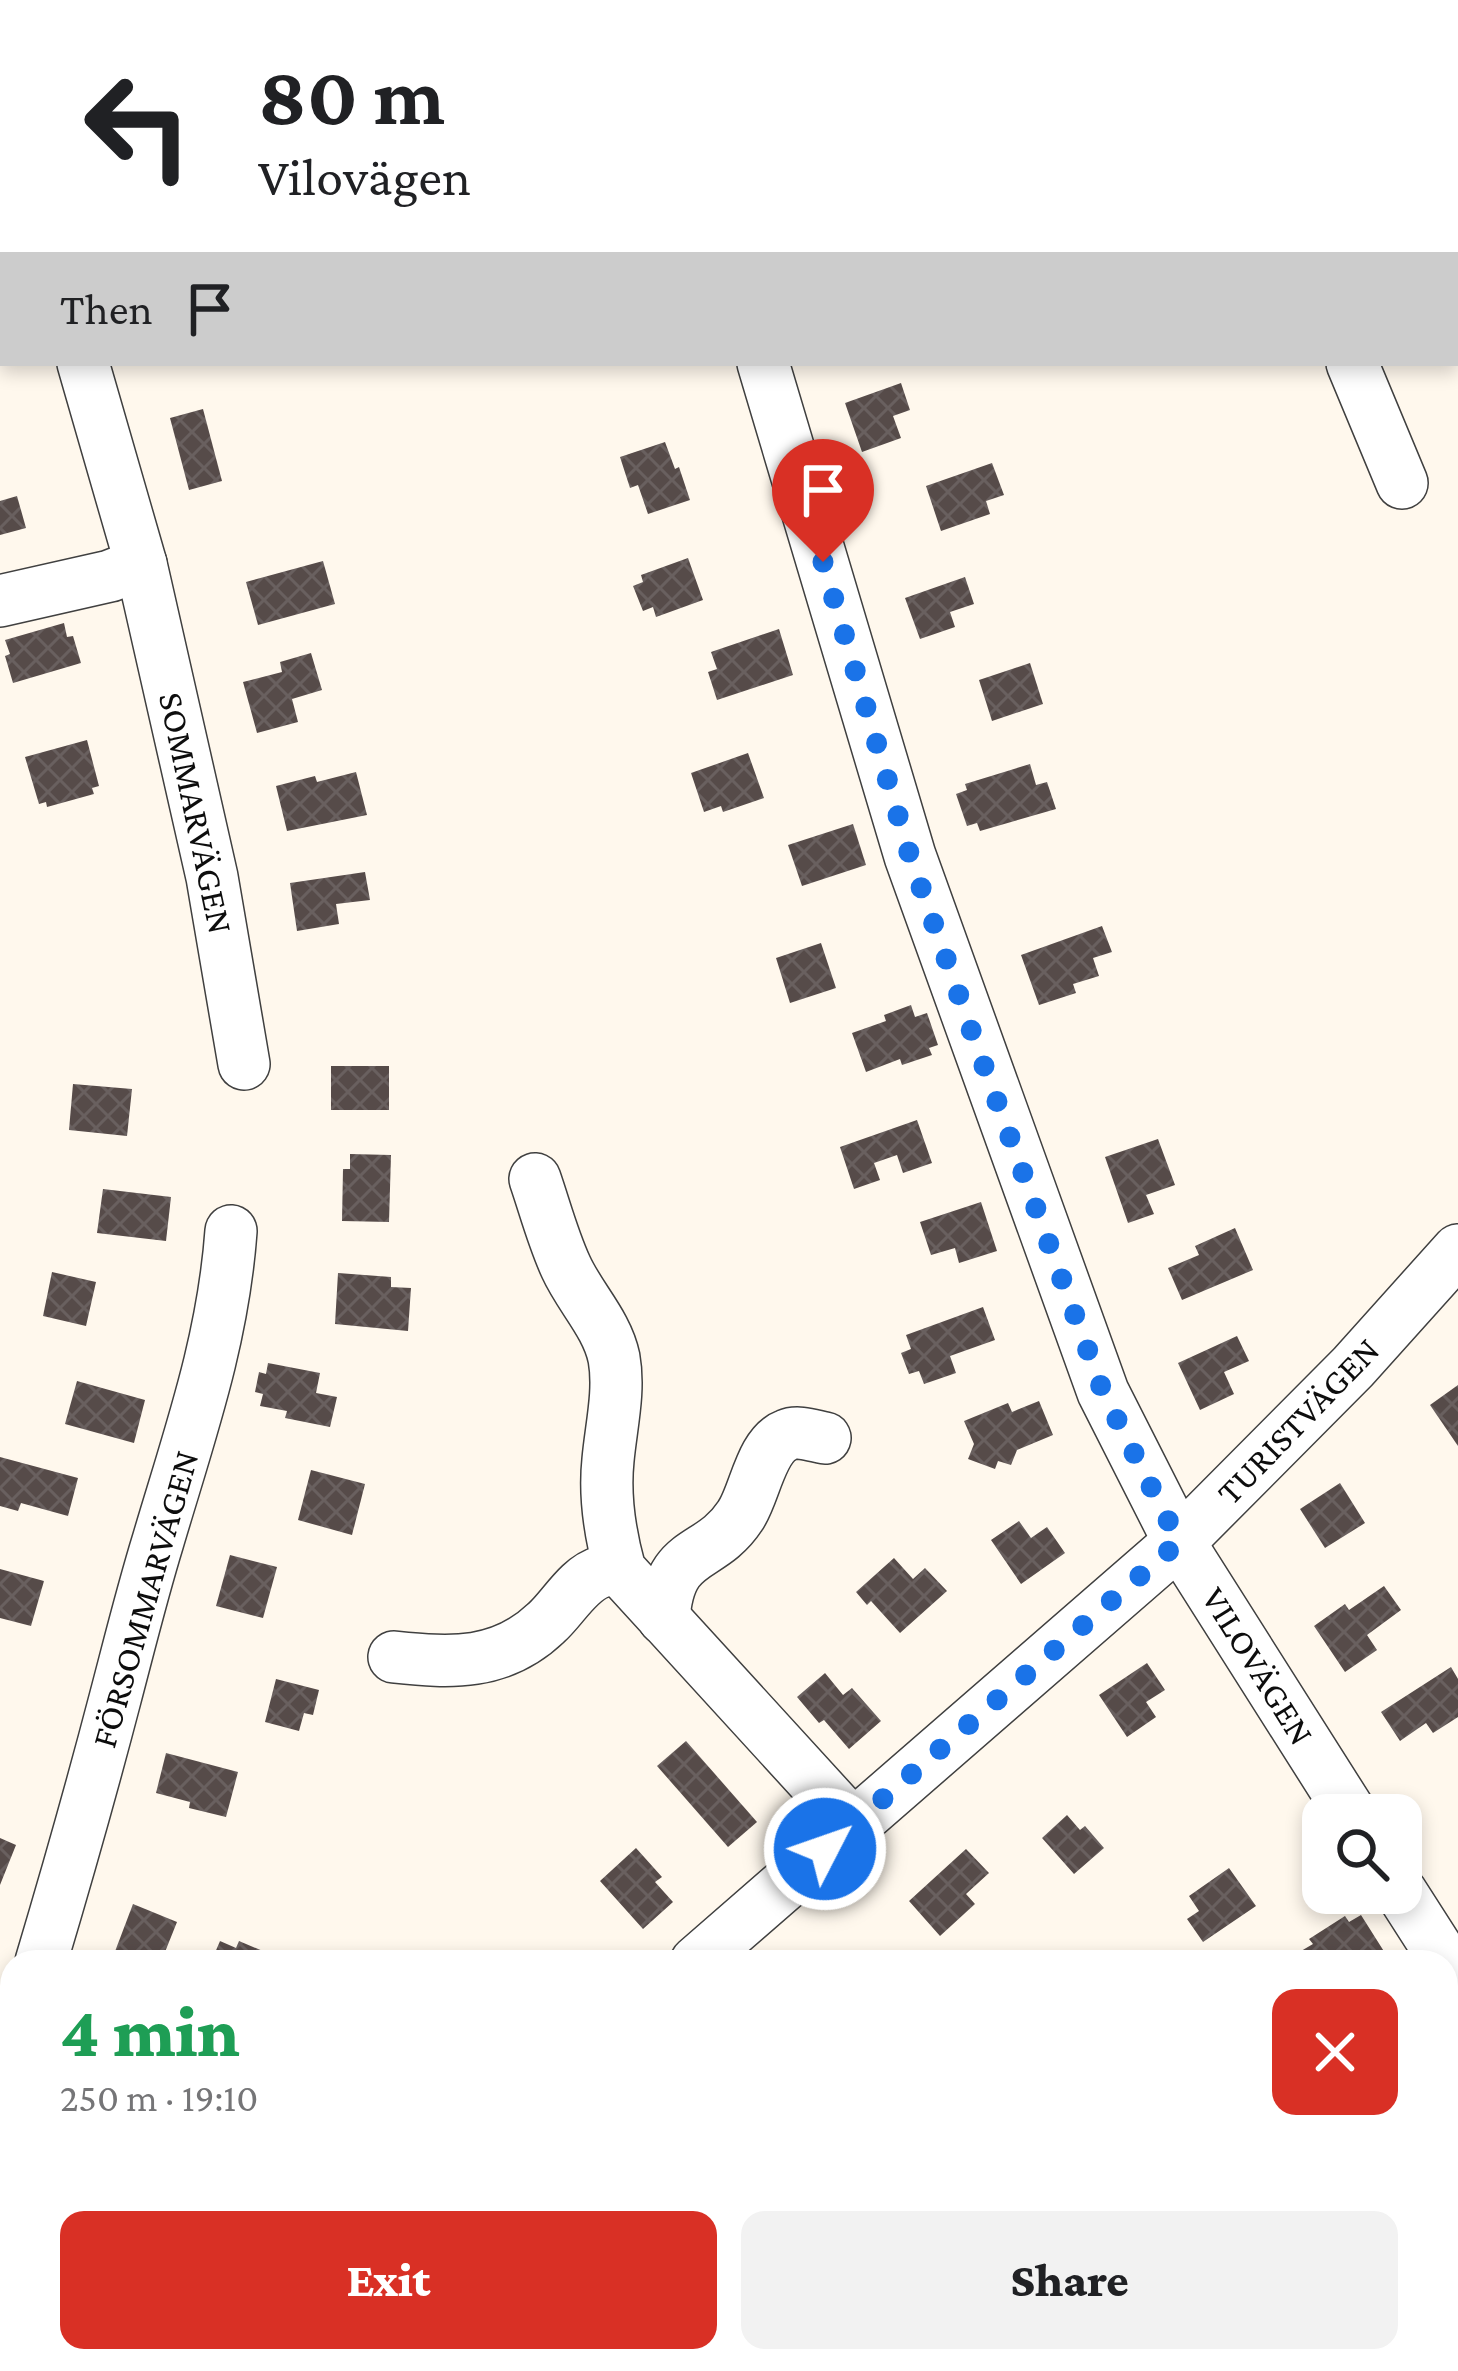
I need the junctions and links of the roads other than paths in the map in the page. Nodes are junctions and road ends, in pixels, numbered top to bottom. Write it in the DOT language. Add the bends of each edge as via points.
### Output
graph roads {
  1 [pos="84,366"];
  2 [pos="764,366"];
  3 [pos="1353,366"];
  4 [pos="1402,483"];
  5 [pos="141,564"];
  6 [pos="0,602"];
  7 [pos="244,1064"];
  8 [pos="536,1179"];
  9 [pos="230,1231"];
  10 [pos="1458,1250"];
  11 [pos="825,1438"];
  12 [pos="1179,1542"];
  13 [pos="620,1570"];
  14 [pos="664,1618"];
  15 [pos="394,1657"];
  16 [pos="1339,1794"];
  17 [pos="853,1825"];
  18 [pos="1415,1914"];
  19 [pos="45,1950"];
  20 [pos="710,1950"];
  21 [pos="1438,1950"];
  1 -- 5 [label="street, SOMMARVÄGEN"];
  2 -- 12 [label="street, VILOVÄGEN" via="945,957 1103,1392"];
  3 -- 4 [label="street"];
  5 -- 6 [label="street"];
  5 -- 7 [label="street, SOMMARVÄGEN" via="212,877"];
  8 -- 13 [label="street" via="566,1267 614,1356 607,1509"];
  9 -- 19 [label="street, FÖRSOMMARVÄGEN" via="220,1325 191,1438"];
  10 -- 12 [label="street, TURISTVÄGEN"];
  11 -- 14 [label="street" via="785,1435 771,1449 735,1525 671,1578"];
  12 -- 16 [label="street, VILOVÄGEN"];
  12 -- 17 [label="street, TURISTVÄGEN"];
  13 -- 14 [label="street"];
  13 -- 15 [label="street" via="600,1572 512,1648 473,1661"];
  14 -- 17 [label="street"];
  17 -- 20 [label="street, TURISTVÄGEN"];
  18 -- 21 [label="street"];
}
